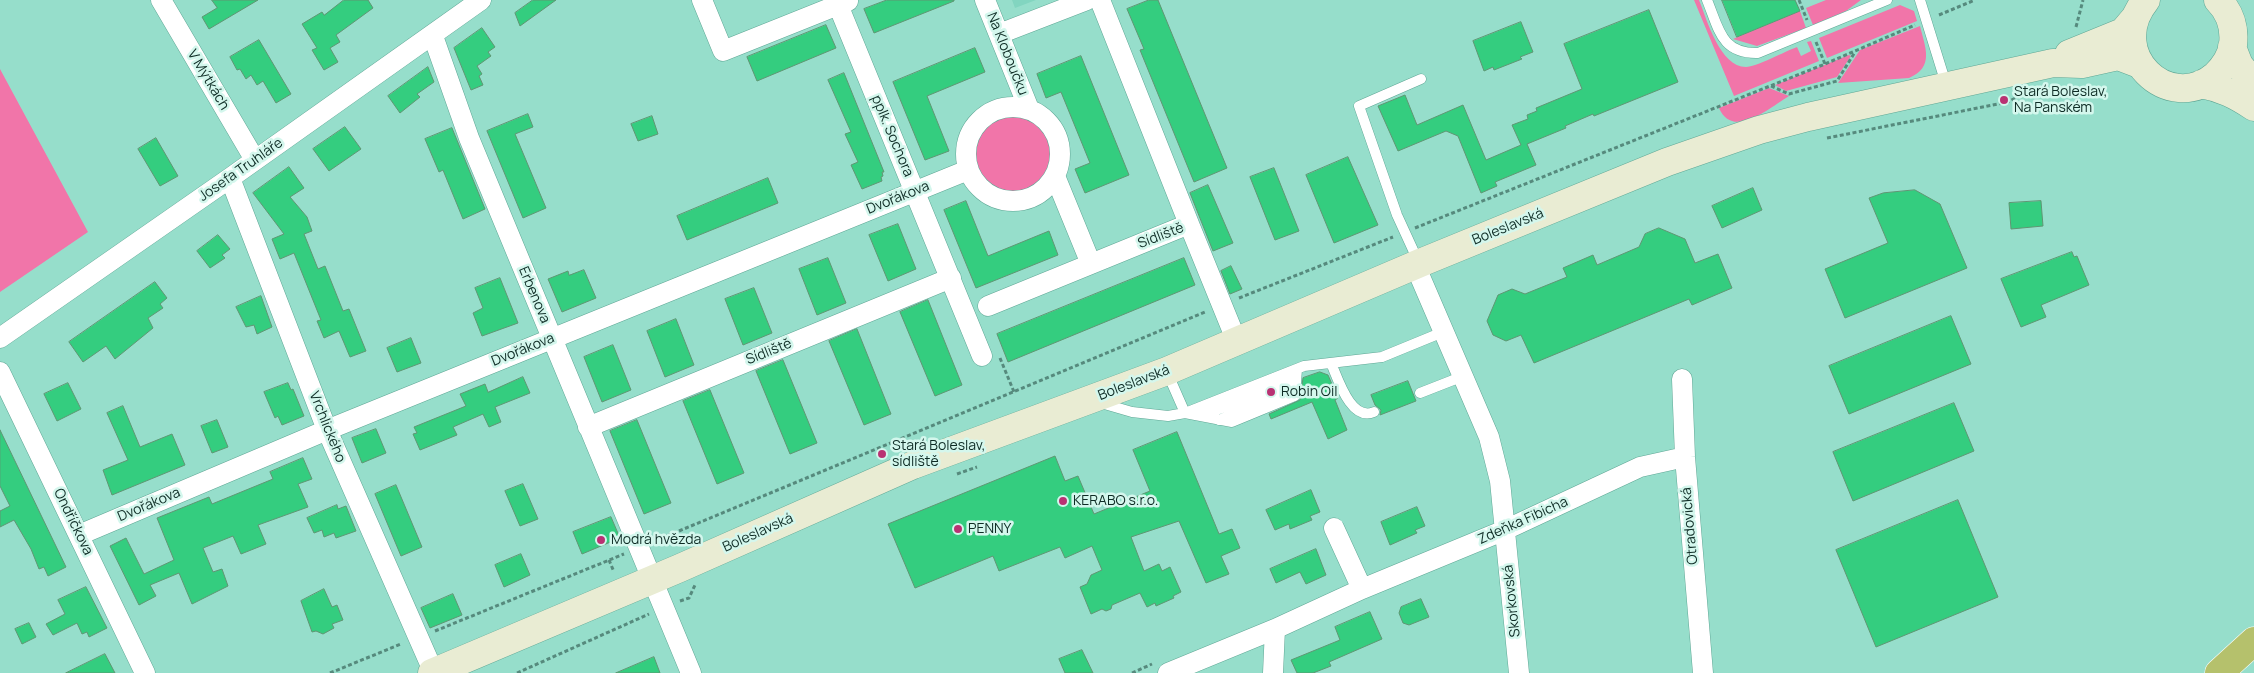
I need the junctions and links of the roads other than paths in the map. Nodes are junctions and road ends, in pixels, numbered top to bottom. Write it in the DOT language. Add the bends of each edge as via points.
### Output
graph roads {
  1 [pos="161,0"];
  2 [pos="481,0"];
  3 [pos="702,0"];
  4 [pos="985,0"];
  5 [pos="1087,0"];
  6 [pos="1100,0"];
  7 [pos="1707,0"];
  8 [pos="1887,0"];
  9 [pos="1920,0"];
  10 [pos="2218,0"];
  11 [pos="2243,0"];
  12 [pos="841,2"];
  13 [pos="2140,10"];
  14 [pos="999,34"];
  15 [pos="433,36"];
  16 [pos="2233,38"];
  17 [pos="2053,64"];
  18 [pos="2139,64"];
  19 [pos="1421,79"];
  20 [pos="2254,82"];
  21 [pos="2201,84"];
  22 [pos="1947,88"];
  23 [pos="2254,107"];
  24 [pos="1028,109"];
  25 [pos="255,160"];
  26 [pos="968,170"];
  27 [pos="1054,176"];
  28 [pos="230,178"];
  29 [pos="915,191"];
  30 [pos="1189,224"];
  31 [pos="1090,264"];
  32 [pos="1417,264"];
  33 [pos="951,278"];
  34 [pos="988,306"];
  35 [pos="1442,332"];
  36 [pos="0,338"];
  37 [pos="552,338"];
  38 [pos="1236,342"];
  39 [pos="982,356"];
  40 [pos="1331,363"];
  41 [pos="1167,371"];
  42 [pos="0,372"];
  43 [pos="1461,377"];
  44 [pos="1296,378"];
  45 [pos="1682,379"];
  46 [pos="1420,393"];
  47 [pos="1091,400"];
  48 [pos="1374,412"];
  49 [pos="1185,413"];
  50 [pos="1201,416"];
  51 [pos="588,427"];
  52 [pos="327,430"];
  53 [pos="1685,457"];
  54 [pos="1334,528"];
  55 [pos="1506,530"];
  56 [pos="79,535"];
  57 [pos="652,580"];
  58 [pos="1362,589"];
  59 [pos="1275,629"];
  60 [pos="2254,641"];
  61 [pos="1163,667"];
  62 [pos="145,673"];
  63 [pos="433,673"];
  64 [pos="691,673"];
  65 [pos="1273,673"];
  66 [pos="1519,673"];
  67 [pos="1703,673"];
  68 [pos="2219,673"];
  1 -- 25 [label="street, V Mýtkách"];
  2 -- 15 [label="street, Josefa Truhláře"];
  3 -- 12 [label="street" via="723,51"];
  4 -- 14 [label="street, Na Kloboučku"];
  5 -- 14 [label="street"];
  6 -- 30 [label="street"];
  7 -- 8 [label="lane" via="1724,40 1732,49 1745,54 1758,53"];
  9 -- 22 [label="lane"];
  10 -- 16 [label="main road" via="2228,13"];
  11 -- 16 [label="main road"];
  12 -- 29 [label="street, pplk. Sochora"];
  13 -- 17 [label="main road" via="2123,32 2078,49"];
  13 -- 18 [label="main road" via="2132,43"];
  14 -- 24 [label="street, Na Kloboučku"];
  15 -- 25 [label="street, Josefa Truhláře"];
  15 -- 37 [label="street, Erbenova" via="469,138"];
  16 -- 20 [label="main road" via="2239,65"];
  16 -- 21 [label="main road" via="2230,56 2220,70"];
  17 -- 18 [label="main road" via="2082,64 2118,56"];
  17 -- 22 [label="main road, Boleslavská"];
  18 -- 21 [label="main road" via="2150,76 2165,84 2189,87"];
  19 -- 32 [label="lane" via="1359,106"];
  21 -- 23 [label="main road" via="2218,87"];
  22 -- 32 [label="main road, Boleslavská" via="1759,130 1667,162"];
  24 -- 26 [label="street, Na Kloboučku" via="1000,108 982,117 970,132 967,142"];
  24 -- 27 [label="street, Na Kloboučku" via="1046,120 1057,137 1060,157"];
  25 -- 28 [label="street, Josefa Truhláře"];
  26 -- 27 [label="street" via="979,187 1005,201 1034,196"];
  26 -- 29 [label="street, Dvořákova"];
  27 -- 31 [label="street"];
  28 -- 36 [label="street, Josefa Truhláře"];
  28 -- 52 [label="street, Vrchlického"];
  29 -- 33 [label="street, pplk. Sochora"];
  29 -- 37 [label="street, Dvořákova"];
  30 -- 31 [label="street, Sídliště"];
  30 -- 38 [label="street, Sídliště"];
  31 -- 34 [label="street, Sídliště"];
  32 -- 35 [label="street, Skorkovská"];
  32 -- 38 [label="main road, Boleslavská"];
  33 -- 39 [label="street, pplk. Sochora"];
  33 -- 51 [label="street, Sídliště"];
  35 -- 40 [label="lane" via="1382,356"];
  35 -- 43 [label="street, Skorkovská"];
  37 -- 51 [label="street, Erbenova"];
  37 -- 52 [label="street, Dvořákova"];
  38 -- 41 [label="main road, Boleslavská"];
  40 -- 44 [label="lane" via="1304,366"];
  40 -- 48 [label="lane" via="1357,412"];
  41 -- 47 [label="main road, Boleslavská"];
  41 -- 49 [label="lane"];
  42 -- 56 [label="street, Ondříčkova"];
  43 -- 46 [label="lane"];
  43 -- 55 [label="street, Skorkovská" via="1489,438 1500,480"];
  44 -- 49 [label="lane"];
  44 -- 50 [label="lane"];
  44 -- 50 [label="lane" via="1218,420"];
  45 -- 53 [label="street, Otradovická"];
  47 -- 49 [label="lane" via="1132,412 1168,416"];
  47 -- 57 [label="main road, Boleslavská" via="913,465"];
  49 -- 50 [label="lane"];
  51 -- 57 [label="street, Erbenova"];
  52 -- 56 [label="street, Dvořákova"];
  52 -- 63 [label="street, Vrchlického"];
  53 -- 55 [label="street, Zdeňka Fibicha" via="1640,467"];
  53 -- 67 [label="street, Otradovická"];
  54 -- 58 [label="street"];
  55 -- 58 [label="street, Zdeňka Fibicha"];
  55 -- 66 [label="street, Skorkovská"];
  56 -- 62 [label="street, Ondříčkova"];
  57 -- 63 [label="main road, Boleslavská"];
  57 -- 64 [label="street, Erbenova"];
  58 -- 59 [label="street, Zdeňka Fibicha"];
  59 -- 61 [label="street, Zdeňka Fibicha"];
  59 -- 65 [label="street"];
  60 -- 68 [label="highway"];
}
